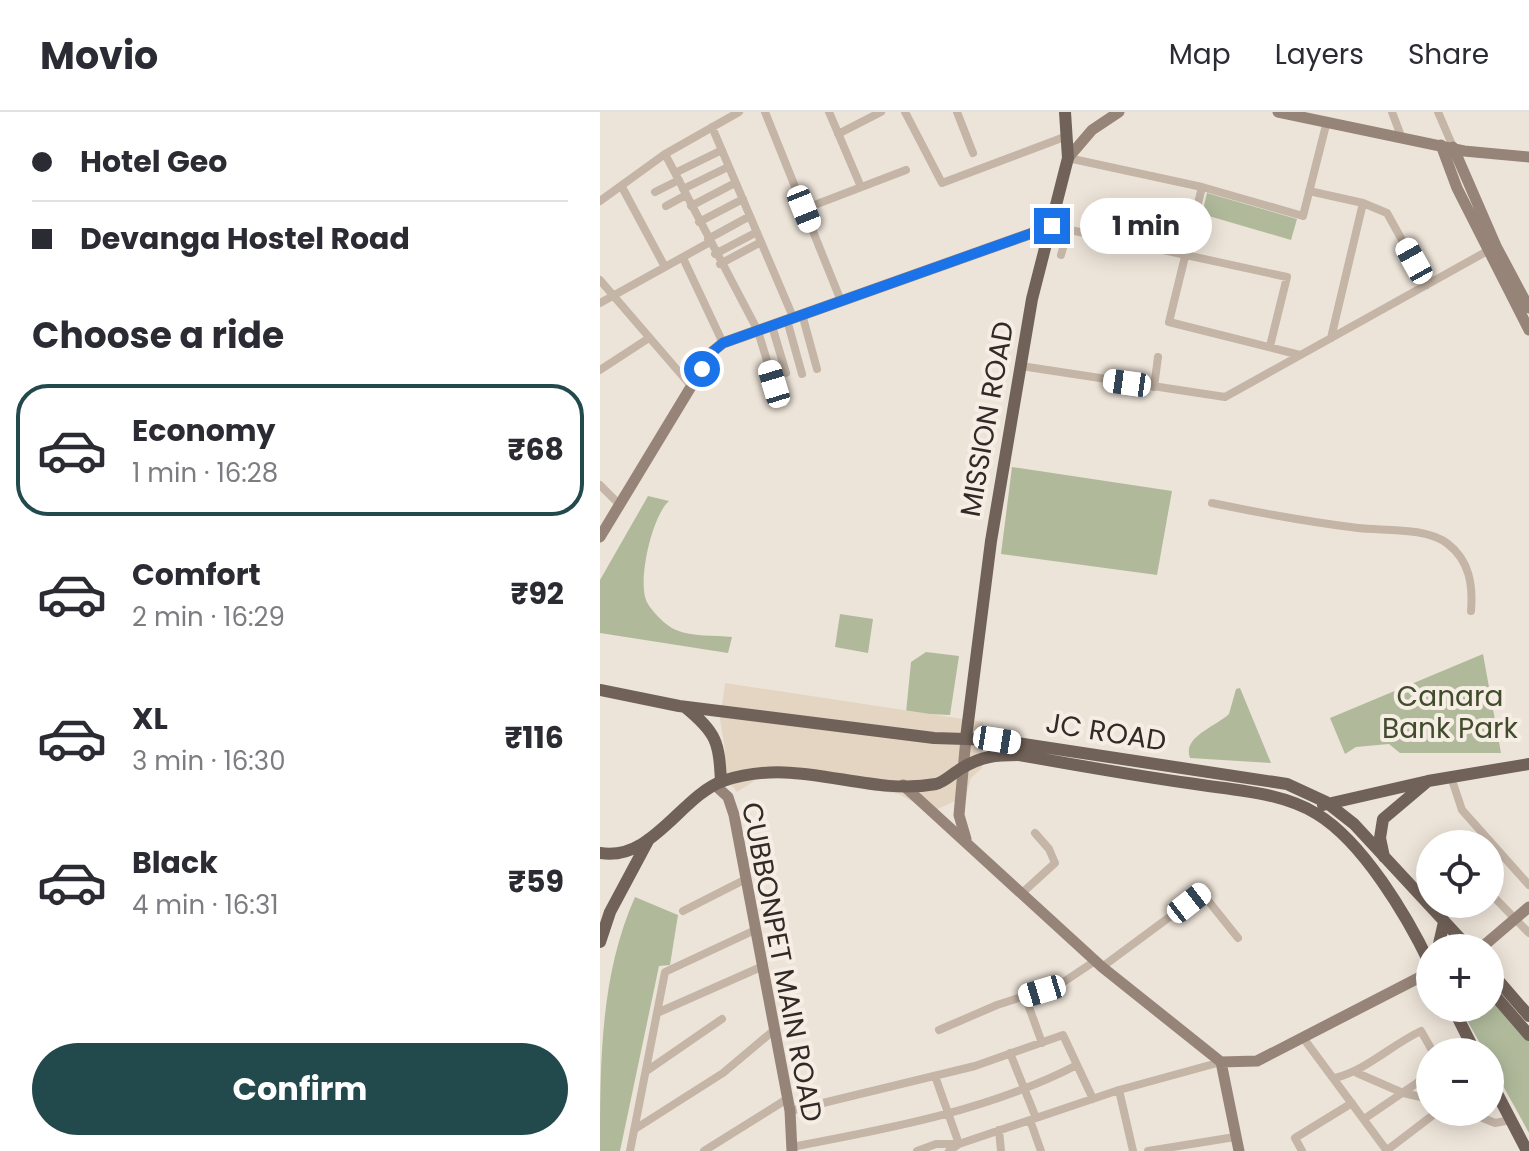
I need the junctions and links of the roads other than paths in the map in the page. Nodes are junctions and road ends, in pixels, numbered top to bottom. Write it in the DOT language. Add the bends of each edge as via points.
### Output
graph roads {
  1 [pos="739,112"];
  2 [pos="765,112"];
  3 [pos="829,112"];
  4 [pos="881,112"];
  5 [pos="905,112"];
  6 [pos="957,112"];
  7 [pos="1065,112"];
  8 [pos="1119,112"];
  9 [pos="1278,112"];
  10 [pos="1392,112"];
  11 [pos="1438,112"];
  12 [pos="1327,121"];
  13 [pos="712,127"];
  14 [pos="838,134"];
  15 [pos="1067,136"];
  16 [pos="1401,136"];
  17 [pos="1447,146"];
  18 [pos="722,150"];
  19 [pos="973,153"];
  20 [pos="665,154"];
  21 [pos="1529,157"];
  22 [pos="1068,158"];
  23 [pos="728,167"];
  24 [pos="906,170"];
  25 [pos="677,176"];
  26 [pos="735,183"];
  27 [pos="622,187"];
  28 [pos="861,187"];
  29 [pos="1202,187"];
  30 [pos="1309,191"];
  31 [pos="655,192"];
  32 [pos="684,192"];
  33 [pos="743,199"];
  34 [pos="600,201"];
  35 [pos="1363,203"];
  36 [pos="666,206"];
  37 [pos="691,206"];
  38 [pos="804,209"];
  39 [pos="750,216"];
  40 [pos="699,222"];
  41 [pos="1052,226"];
  42 [pos="1068,230"];
  43 [pos="757,232"];
  44 [pos="709,240"];
  45 [pos="761,242"];
  46 [pos="1492,248"];
  47 [pos="715,254"];
  48 [pos="1061,255"];
  49 [pos="1187,256"];
  50 [pos="683,258"];
  51 [pos="720,264"];
  52 [pos="665,267"];
  53 [pos="600,280"];
  54 [pos="1427,285"];
  55 [pos="611,296"];
  56 [pos="841,301"];
  57 [pos="600,303"];
  58 [pos="1529,308"];
  59 [pos="794,317"];
  60 [pos="772,326"];
  61 [pos="1529,330"];
  62 [pos="758,331"];
  63 [pos="649,338"];
  64 [pos="1331,338"];
  65 [pos="723,343"];
  66 [pos="1270,346"];
  67 [pos="1300,355"];
  68 [pos="1158,357"];
  69 [pos="1021,366"];
  70 [pos="817,369"];
  71 [pos="600,370"];
  72 [pos="786,373"];
  73 [pos="802,374"];
  74 [pos="774,384"];
  75 [pos="692,387"];
  76 [pos="1154,387"];
  77 [pos="600,485"];
  78 [pos="1212,503"];
  79 [pos="620,505"];
  80 [pos="600,537"];
  81 [pos="1471,611"];
  82 [pos="600,690"];
  83 [pos="685,707"];
  84 [pos="966,738"];
  85 [pos="1529,764"];
  86 [pos="962,768"];
  87 [pos="1451,777"];
  88 [pos="1428,781"];
  89 [pos="718,784"];
  90 [pos="903,785"];
  91 [pos="1326,802"];
  92 [pos="1316,813"];
  93 [pos="1035,833"];
  94 [pos="649,839"];
  95 [pos="967,843"];
  96 [pos="600,853"];
  97 [pos="1385,860"];
  98 [pos="746,879"];
  99 [pos="1529,885"];
  100 [pos="1022,893"];
  101 [pos="1504,907"];
  102 [pos="1529,907"];
  103 [pos="683,911"];
  104 [pos="604,913"];
  105 [pos="1515,918"];
  106 [pos="1444,922"];
  107 [pos="755,930"];
  108 [pos="1529,933"];
  109 [pos="1416,934"];
  110 [pos="1441,934"];
  111 [pos="1456,934"];
  112 [pos="1497,934"];
  113 [pos="1238,938"];
  114 [pos="600,942"];
  115 [pos="1098,964"];
  116 [pos="761,967"];
  117 [pos="1416,979"];
  118 [pos="1504,987"];
  119 [pos="1025,996"];
  120 [pos="1504,1006"];
  121 [pos="657,1013"];
  122 [pos="1529,1016"];
  123 [pos="722,1019"];
  124 [pos="939,1030"];
  125 [pos="773,1031"];
  126 [pos="1529,1035"];
  127 [pos="1425,1038"];
  128 [pos="1304,1039"];
  129 [pos="1042,1043"];
  130 [pos="1010,1053"];
  131 [pos="1221,1062"];
  132 [pos="1077,1065"];
  133 [pos="648,1070"];
  134 [pos="1357,1073"];
  135 [pos="935,1076"];
  136 [pos="1335,1078"];
  137 [pos="1416,1084"];
  138 [pos="1026,1089"];
  139 [pos="1119,1090"];
  140 [pos="1403,1093"];
  141 [pos="1416,1096"];
  142 [pos="1093,1099"];
  143 [pos="1352,1103"];
  144 [pos="789,1105"];
  145 [pos="1504,1107"];
  146 [pos="948,1111"];
  147 [pos="1033,1119"];
  148 [pos="1364,1119"];
  149 [pos="1511,1120"];
  150 [pos="1504,1121"];
  151 [pos="1419,1126"];
  152 [pos="635,1129"];
  153 [pos="999,1130"];
  154 [pos="1235,1137"];
  155 [pos="959,1144"];
  156 [pos="792,1149"];
  157 [pos="1172,1149"];
  158 [pos="1525,1150"];
  159 [pos="630,1151"];
  160 [pos="704,1151"];
  161 [pos="917,1151"];
  162 [pos="949,1151"];
  163 [pos="1001,1151"];
  164 [pos="1041,1151"];
  165 [pos="1133,1151"];
  166 [pos="1148,1151"];
  167 [pos="1239,1151"];
  168 [pos="1302,1151"];
  169 [pos="1387,1151"];
  1 -- 13 [label="street"];
  2 -- 38 [label="street"];
  3 -- 14 [label="street"];
  4 -- 14 [label="street"];
  5 -- 15 [label="street" via="942,183"];
  6 -- 19 [label="street"];
  7 -- 15 [label="main road, MISSION ROAD"];
  8 -- 22 [label="main road" via="1092,130"];
  9 -- 12 [label="main road"];
  10 -- 16 [label="street"];
  11 -- 17 [label="street"];
  12 -- 16 [label="main road"];
  12 -- 30 [label="street"];
  13 -- 18 [label="street"];
  13 -- 20 [label="street"];
  14 -- 28 [label="street"];
  15 -- 22 [label="main road, MISSION ROAD"];
  16 -- 17 [label="main road"];
  17 -- 21 [label="main road"];
  17 -- 46 [label="main road"];
  18 -- 23 [label="street"];
  18 -- 25 [label="street"];
  20 -- 25 [label="street"];
  20 -- 27 [label="street"];
  22 -- 29 [label="street"];
  22 -- 41 [label="main road, MISSION ROAD"];
  23 -- 26 [label="street"];
  23 -- 32 [label="street"];
  24 -- 28 [label="street"];
  25 -- 31 [label="street"];
  25 -- 32 [label="street"];
  26 -- 33 [label="street"];
  26 -- 37 [label="street"];
  27 -- 34 [label="street"];
  27 -- 52 [label="street"];
  28 -- 38 [label="street"];
  29 -- 30 [label="street" via="1303,216"];
  29 -- 49 [label="street"];
  30 -- 35 [label="street"];
  32 -- 36 [label="street"];
  32 -- 37 [label="street"];
  33 -- 39 [label="street"];
  33 -- 40 [label="street"];
  35 -- 54 [label="street" via="1387,213"];
  35 -- 64 [label="street"];
  37 -- 40 [label="street"];
  38 -- 56 [label="street"];
  39 -- 43 [label="street"];
  39 -- 44 [label="street"];
  40 -- 44 [label="street"];
  41 -- 42 [label="street"];
  41 -- 56 [label="main road"];
  41 -- 69 [label="main road, MISSION ROAD"];
  42 -- 48 [label="street"];
  42 -- 49 [label="street"];
  43 -- 45 [label="street"];
  43 -- 47 [label="street"];
  44 -- 47 [label="street"];
  44 -- 50 [label="street"];
  45 -- 51 [label="street"];
  45 -- 59 [label="street"];
  46 -- 54 [label="street"];
  46 -- 58 [label="main road"];
  46 -- 61 [label="main road"];
  47 -- 51 [label="street"];
  49 -- 66 [label="street" via="1169,322"];
  49 -- 66 [label="street" via="1287,277"];
  50 -- 52 [label="street"];
  50 -- 65 [label="street"];
  51 -- 62 [label="street"];
  52 -- 55 [label="street"];
  53 -- 55 [label="street"];
  54 -- 64 [label="street"];
  55 -- 57 [label="street"];
  55 -- 63 [label="street"];
  56 -- 59 [label="main road"];
  59 -- 60 [label="main road"];
  59 -- 70 [label="street"];
  59 -- 73 [label="street"];
  60 -- 62 [label="main road"];
  60 -- 72 [label="street"];
  62 -- 65 [label="main road"];
  62 -- 74 [label="street"];
  63 -- 71 [label="street"];
  63 -- 75 [label="street"];
  64 -- 67 [label="street"];
  65 -- 75 [label="main road"];
  66 -- 67 [label="street"];
  67 -- 76 [label="street" via="1225,397"];
  68 -- 76 [label="street"];
  69 -- 76 [label="street"];
  69 -- 84 [label="main road, MISSION ROAD" via="991,541"];
  75 -- 79 [label="main road"];
  77 -- 79 [label="street"];
  78 -- 81 [label="street" via="1421,534 1447,543 1463,561 1473,585"];
  79 -- 80 [label="main road"];
  82 -- 83 [label="main road, JC ROAD"];
  83 -- 84 [label="main road, JC ROAD"];
  83 -- 89 [label="main road" via="714,734"];
  84 -- 86 [label="main road"];
  84 -- 91 [label="main road, JC ROAD" via="1278,783"];
  85 -- 87 [label="main road"];
  86 -- 90 [label="main road, JC ROAD" via="938,784"];
  86 -- 92 [label="main road, JC ROAD" via="987,755 1019,755 1261,794"];
  86 -- 95 [label="main road" via="959,815"];
  87 -- 88 [label="main road"];
  87 -- 99 [label="street" via="1462,810"];
  88 -- 91 [label="main road"];
  88 -- 97 [label="main road" via="1383,819"];
  89 -- 90 [label="main road, JC ROAD" via="761,771 782,771"];
  89 -- 94 [label="main road"];
  89 -- 98 [label="main road, CUBBONPET MAIN ROAD" via="734,815"];
  90 -- 95 [label="main road"];
  91 -- 92 [label="main road"];
  91 -- 97 [label="main road, JC ROAD"];
  92 -- 109 [label="main road" via="1356,852"];
  93 -- 100 [label="street" via="1055,863"];
  94 -- 96 [label="main road" via="628,850"];
  94 -- 104 [label="main road"];
  95 -- 100 [label="main road"];
  97 -- 106 [label="main road, JC ROAD"];
  98 -- 103 [label="street"];
  98 -- 107 [label="main road, CUBBONPET MAIN ROAD"];
  100 -- 115 [label="main road"];
  101 -- 105 [label="street"];
  102 -- 105 [label="main road"];
  104 -- 114 [label="main road"];
  105 -- 108 [label="street"];
  105 -- 112 [label="main road"];
  106 -- 110 [label="main road"];
  106 -- 111 [label="main road, JC ROAD"];
  107 -- 116 [label="main road, CUBBONPET MAIN ROAD"];
  107 -- 121 [label="street" via="665,972"];
  113 -- 115 [label="street" via="1202,893"];
  115 -- 119 [label="street"];
  115 -- 131 [label="main road"];
  116 -- 121 [label="street"];
  116 -- 125 [label="main road, CUBBONPET MAIN ROAD"];
  117 -- 128 [label="main road"];
  118 -- 122 [label="main road"];
  119 -- 124 [label="street"];
  119 -- 129 [label="street"];
  120 -- 126 [label="main road"];
  121 -- 133 [label="street"];
  123 -- 133 [label="street"];
  125 -- 144 [label="main road, CUBBONPET MAIN ROAD"];
  125 -- 152 [label="street" via="723,1073"];
  127 -- 134 [label="street" via="1421,1031 1399,1041"];
  128 -- 131 [label="main road" via="1257,1061"];
  128 -- 136 [label="street"];
  129 -- 130 [label="street"];
  129 -- 132 [label="street" via="1063,1035"];
  130 -- 135 [label="street"];
  130 -- 138 [label="street"];
  131 -- 139 [label="street"];
  131 -- 154 [label="main road"];
  132 -- 138 [label="street"];
  132 -- 142 [label="street"];
  133 -- 152 [label="street"];
  134 -- 136 [label="street"];
  134 -- 140 [label="street"];
  135 -- 144 [label="street"];
  135 -- 146 [label="street"];
  136 -- 143 [label="street"];
  137 -- 140 [label="street"];
  138 -- 146 [label="street"];
  138 -- 147 [label="street"];
  139 -- 142 [label="street"];
  139 -- 165 [label="street"];
  140 -- 141 [label="street"];
  140 -- 148 [label="street"];
  142 -- 147 [label="street"];
  143 -- 148 [label="street"];
  143 -- 168 [label="street" via="1295,1138"];
  144 -- 156 [label="main road, CUBBONPET MAIN ROAD"];
  144 -- 160 [label="street"];
  145 -- 149 [label="main road"];
  146 -- 155 [label="street"];
  146 -- 156 [label="street"];
  147 -- 153 [label="street"];
  147 -- 164 [label="street"];
  148 -- 169 [label="street"];
  149 -- 150 [label="street"];
  149 -- 158 [label="main road"];
  151 -- 169 [label="street"];
  152 -- 159 [label="street"];
  153 -- 155 [label="street"];
  153 -- 163 [label="street"];
  154 -- 157 [label="street"];
  154 -- 167 [label="main road"];
  155 -- 161 [label="street"];
  155 -- 162 [label="street"];
  157 -- 166 [label="street"];
}
